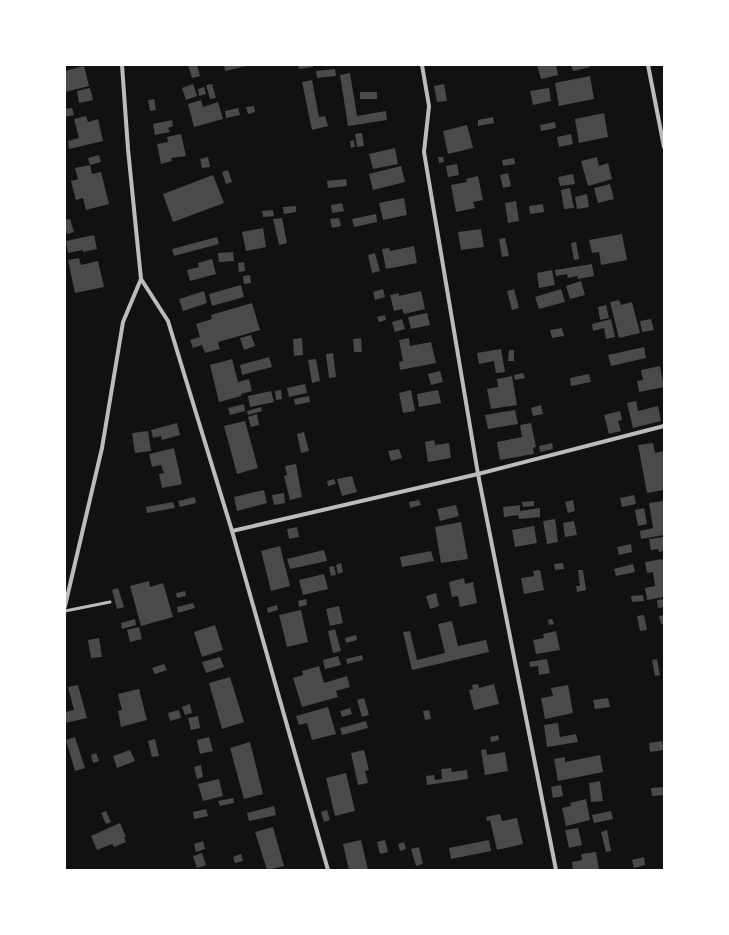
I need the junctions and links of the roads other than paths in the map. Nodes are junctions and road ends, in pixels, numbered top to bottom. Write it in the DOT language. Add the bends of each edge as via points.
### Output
graph roads {
  1 [pos="122,65"];
  2 [pos="422,65"];
  3 [pos="648,65"];
  4 [pos="664,148"];
  5 [pos="141,279"];
  6 [pos="664,426"];
  7 [pos="478,474"];
  8 [pos="232,531"];
  9 [pos="110,602"];
  10 [pos="65,606"];
  11 [pos="65,612"];
  12 [pos="328,870"];
  13 [pos="556,870"];
  1 -- 5 [label="street"];
  2 -- 7 [label="street" via="429,106 424,152"];
  3 -- 4 [label="street"];
  5 -- 8 [label="street" via="168,321"];
  5 -- 10 [label="street" via="123,322 102,448"];
  6 -- 7 [label="street"];
  7 -- 8 [label="street"];
  7 -- 13 [label="street"];
  8 -- 12 [label="street"];
  9 -- 11 [label="lane"];
}
